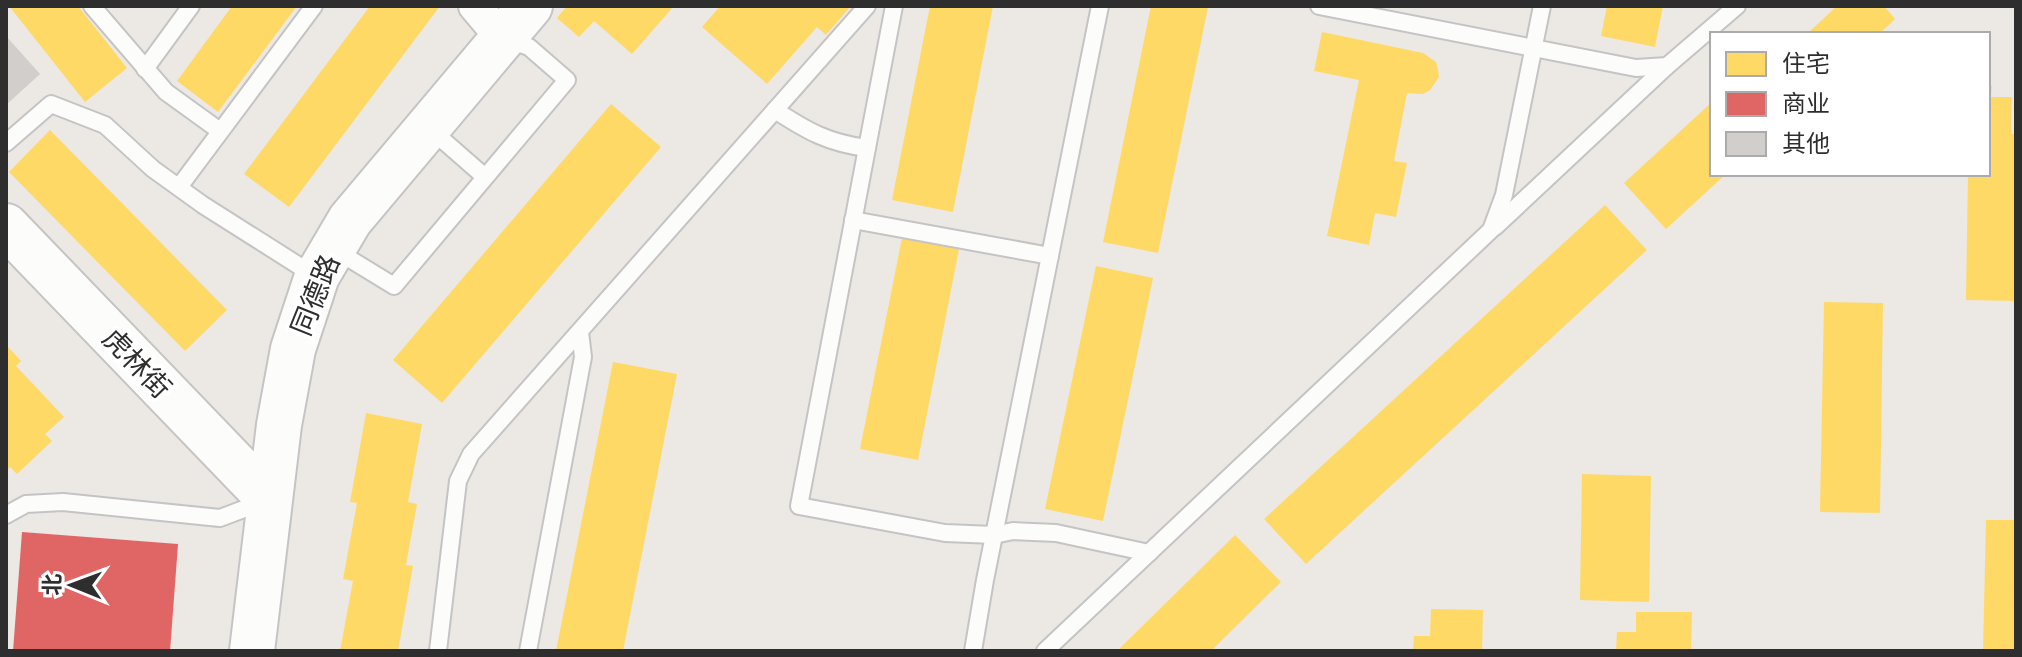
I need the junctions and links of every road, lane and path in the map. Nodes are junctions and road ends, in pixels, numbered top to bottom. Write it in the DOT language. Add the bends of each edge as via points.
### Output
graph roads {
  1 [pos="92,6"];
  2 [pos="191,6"];
  3 [pos="314,6"];
  4 [pos="867,6"];
  5 [pos="894,6"];
  6 [pos="1100,6"];
  7 [pos="1319,6"];
  8 [pos="1542,6"];
  9 [pos="1737,6"];
  10 [pos="502,17"];
  11 [pos="1533,48"];
  12 [pos="1667,66"];
  13 [pos="145,69"];
  14 [pos="775,110"];
  15 [pos="428,127"];
  16 [pos="220,131"];
  17 [pos="6,143"];
  18 [pos="867,148"];
  19 [pos="485,177"];
  20 [pos="179,187"];
  21 [pos="853,220"];
  22 [pos="6,226"];
  23 [pos="1491,230"];
  24 [pos="1050,256"];
  25 [pos="325,263"];
  26 [pos="580,332"];
  27 [pos="269,499"];
  28 [pos="6,515"];
  29 [pos="994,535"];
  30 [pos="1149,553"];
  31 [pos="252,651"];
  32 [pos="438,651"];
  33 [pos="528,651"];
  34 [pos="973,651"];
  35 [pos="1045,651"];
  1 -- 13 [label="lane"];
  2 -- 13 [label="lane"];
  3 -- 16 [label="lane"];
  4 -- 14 [label="lane"];
  5 -- 18 [label="lane"];
  6 -- 24 [label="lane"];
  7 -- 11 [label="lane"];
  8 -- 11 [label="lane"];
  9 -- 12 [label="lane"];
  10 -- 15 [label="street, 同德路"];
  10 -- 19 [label="lane" via="567,80"];
  11 -- 12 [label="lane" via="1636,68"];
  11 -- 23 [label="lane" via="1504,195"];
  12 -- 23 [label="lane"];
  13 -- 16 [label="lane" via="166,92"];
  14 -- 18 [label="lane" via="813,135"];
  14 -- 26 [label="lane"];
  15 -- 19 [label="lane"];
  15 -- 25 [label="street, 同德路" via="350,220"];
  16 -- 20 [label="lane"];
  17 -- 20 [label="lane" via="51,104 105,125"];
  18 -- 21 [label="lane"];
  19 -- 25 [label="lane" via="394,286"];
  20 -- 25 [label="lane" via="260,242"];
  21 -- 24 [label="lane"];
  21 -- 29 [label="lane" via="799,506 945,533"];
  22 -- 27 [label="street, 虎林街"];
  23 -- 30 [label="lane"];
  24 -- 29 [label="lane"];
  25 -- 27 [label="street, 同德路" via="293,349"];
  26 -- 32 [label="lane" via="471,454 458,481"];
  26 -- 33 [label="lane" via="583,357"];
  27 -- 28 [label="lane" via="220,518 63,502 26,504"];
  27 -- 31 [label="street, 同德路"];
  29 -- 30 [label="lane" via="1056,533"];
  29 -- 34 [label="lane"];
  30 -- 35 [label="lane"];
}
